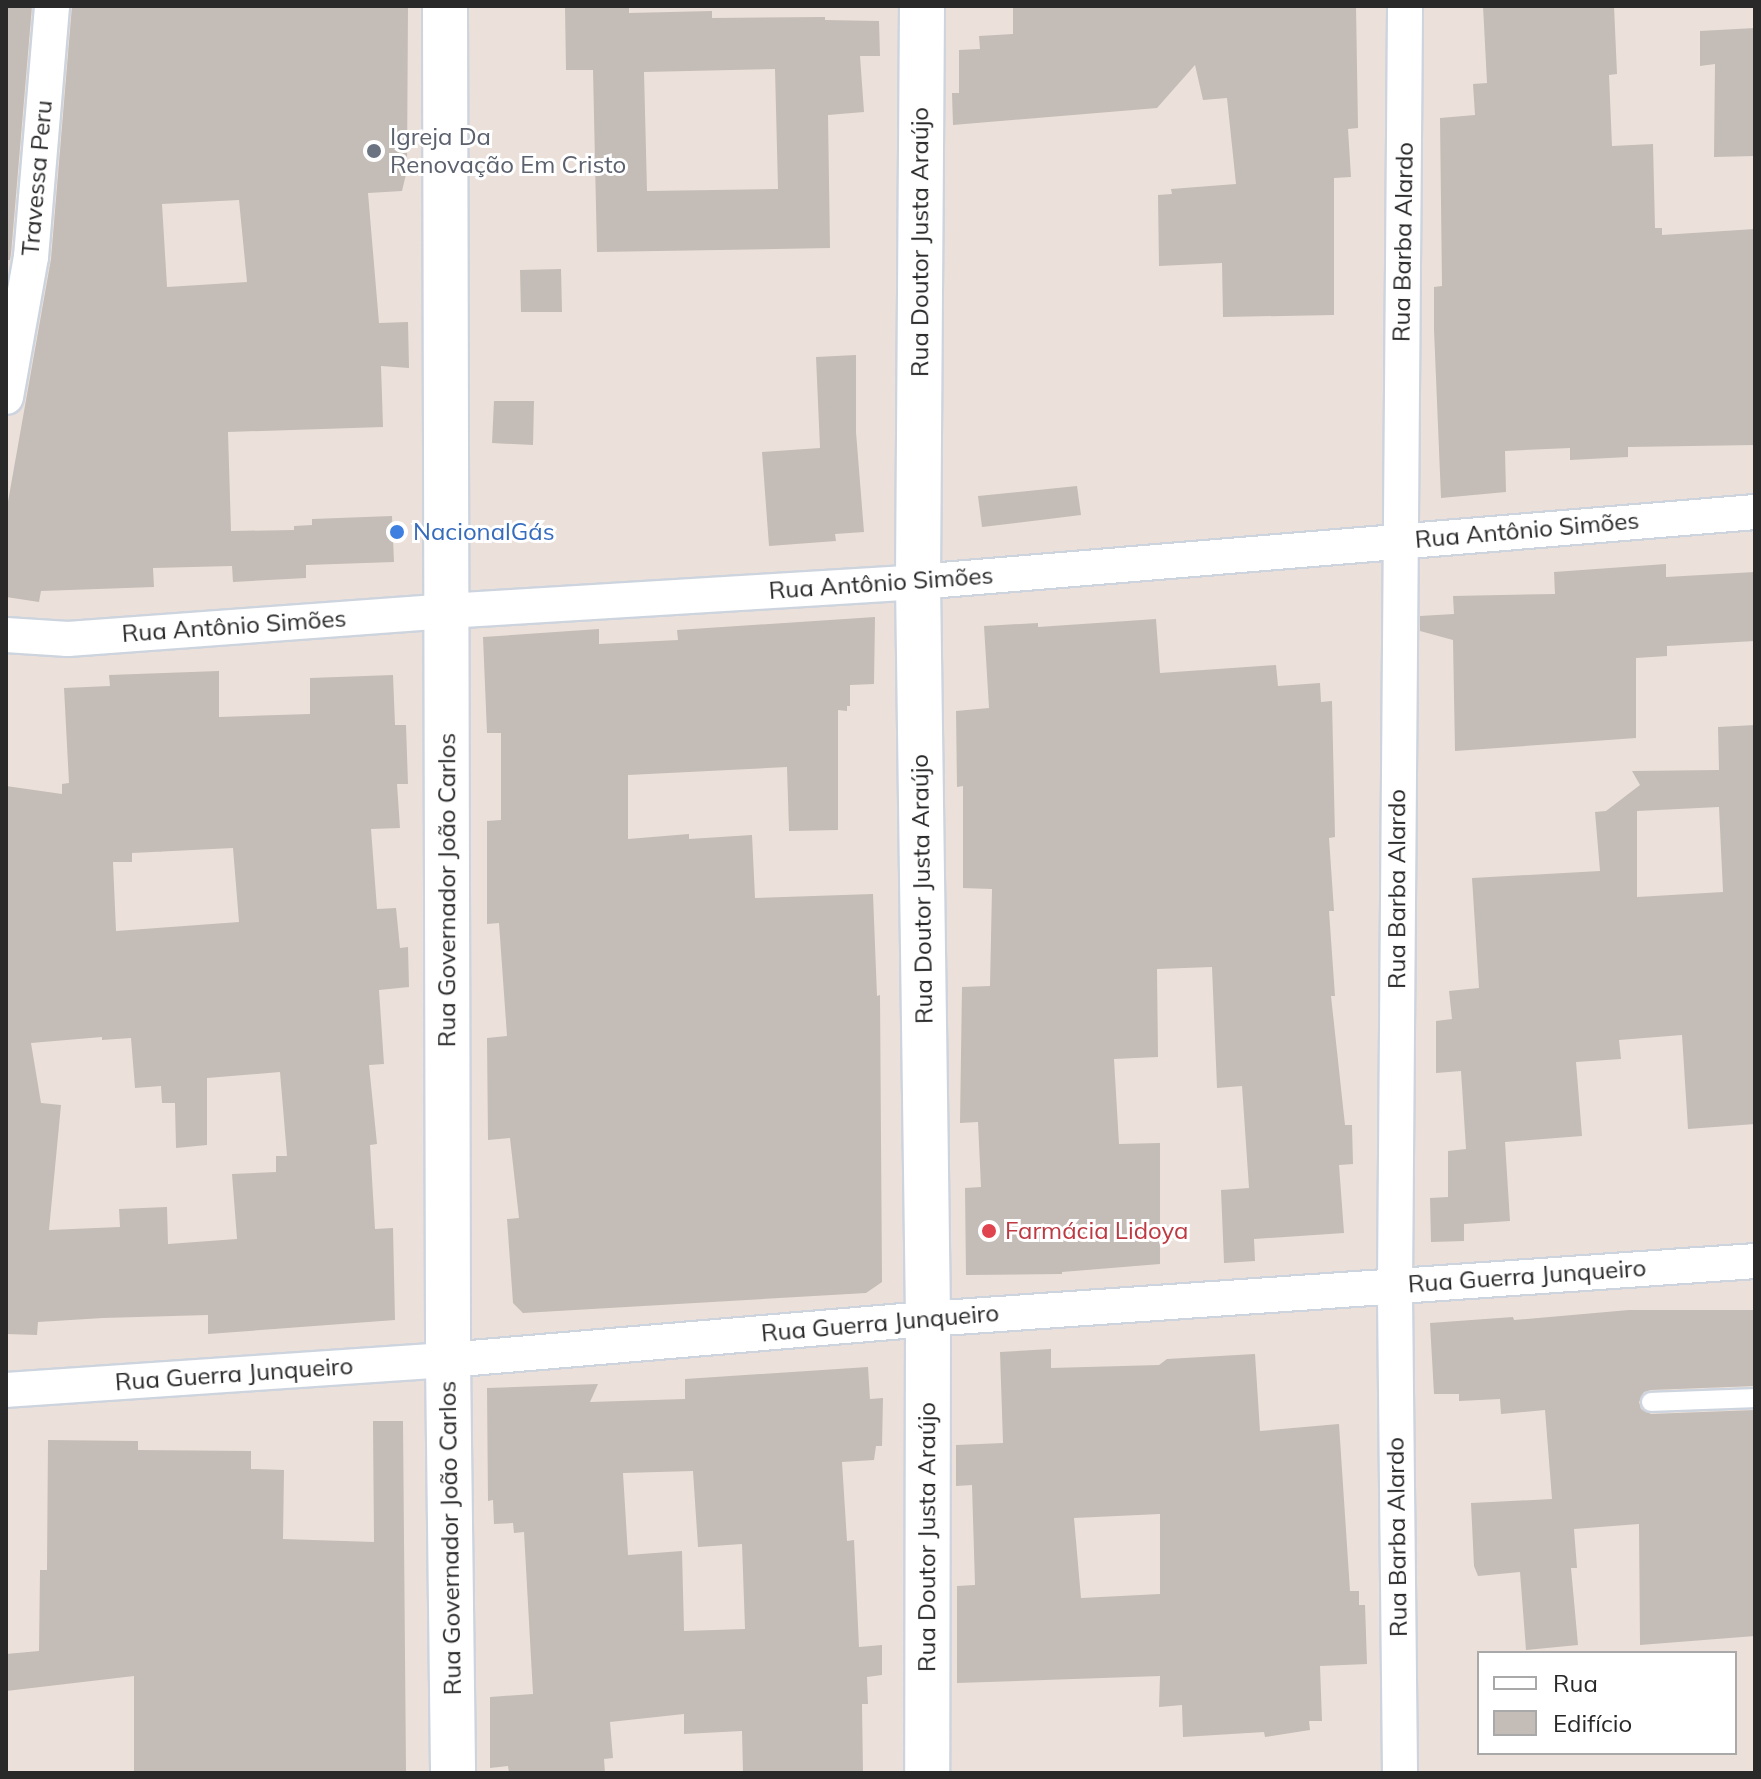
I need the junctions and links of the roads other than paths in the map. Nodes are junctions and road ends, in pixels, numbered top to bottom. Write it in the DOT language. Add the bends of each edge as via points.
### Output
graph roads {
  1 [pos="52,6"];
  2 [pos="445,6"];
  3 [pos="922,6"];
  4 [pos="1405,6"];
  5 [pos="6,397"];
  6 [pos="1755,512"];
  7 [pos="1399,540"];
  8 [pos="918,582"];
  9 [pos="447,611"];
  10 [pos="6,635"];
  11 [pos="1755,1261"];
  12 [pos="1395,1284"];
  13 [pos="928,1319"];
  14 [pos="448,1360"];
  15 [pos="6,1390"];
  16 [pos="1755,1398"];
  17 [pos="1651,1402"];
  18 [pos="453,1773"];
  19 [pos="927,1773"];
  20 [pos="1400,1773"];
  1 -- 5 [label="street, Travessa Peru" via="31,257"];
  2 -- 9 [label="street, Rua Governador João Carlos"];
  3 -- 8 [label="street, Rua Doutor Justa Araújo"];
  4 -- 7 [label="street, Rua Barba Alardo"];
  6 -- 7 [label="street, Rua Antônio Simões"];
  7 -- 8 [label="street, Rua Antônio Simões"];
  7 -- 12 [label="street, Rua Barba Alardo"];
  8 -- 9 [label="street, Rua Antônio Simões"];
  8 -- 13 [label="street, Rua Doutor Justa Araújo"];
  9 -- 10 [label="street, Rua Antônio Simões" via="68,639"];
  9 -- 14 [label="street, Rua Governador João Carlos"];
  11 -- 12 [label="street, Rua Guerra Junqueiro"];
  12 -- 13 [label="street, Rua Guerra Junqueiro"];
  12 -- 20 [label="street, Rua Barba Alardo"];
  13 -- 14 [label="street, Rua Guerra Junqueiro"];
  13 -- 19 [label="street, Rua Doutor Justa Araújo"];
  14 -- 15 [label="street, Rua Guerra Junqueiro"];
  14 -- 18 [label="street, Rua Governador João Carlos"];
  16 -- 17 [label="lane"];
}
